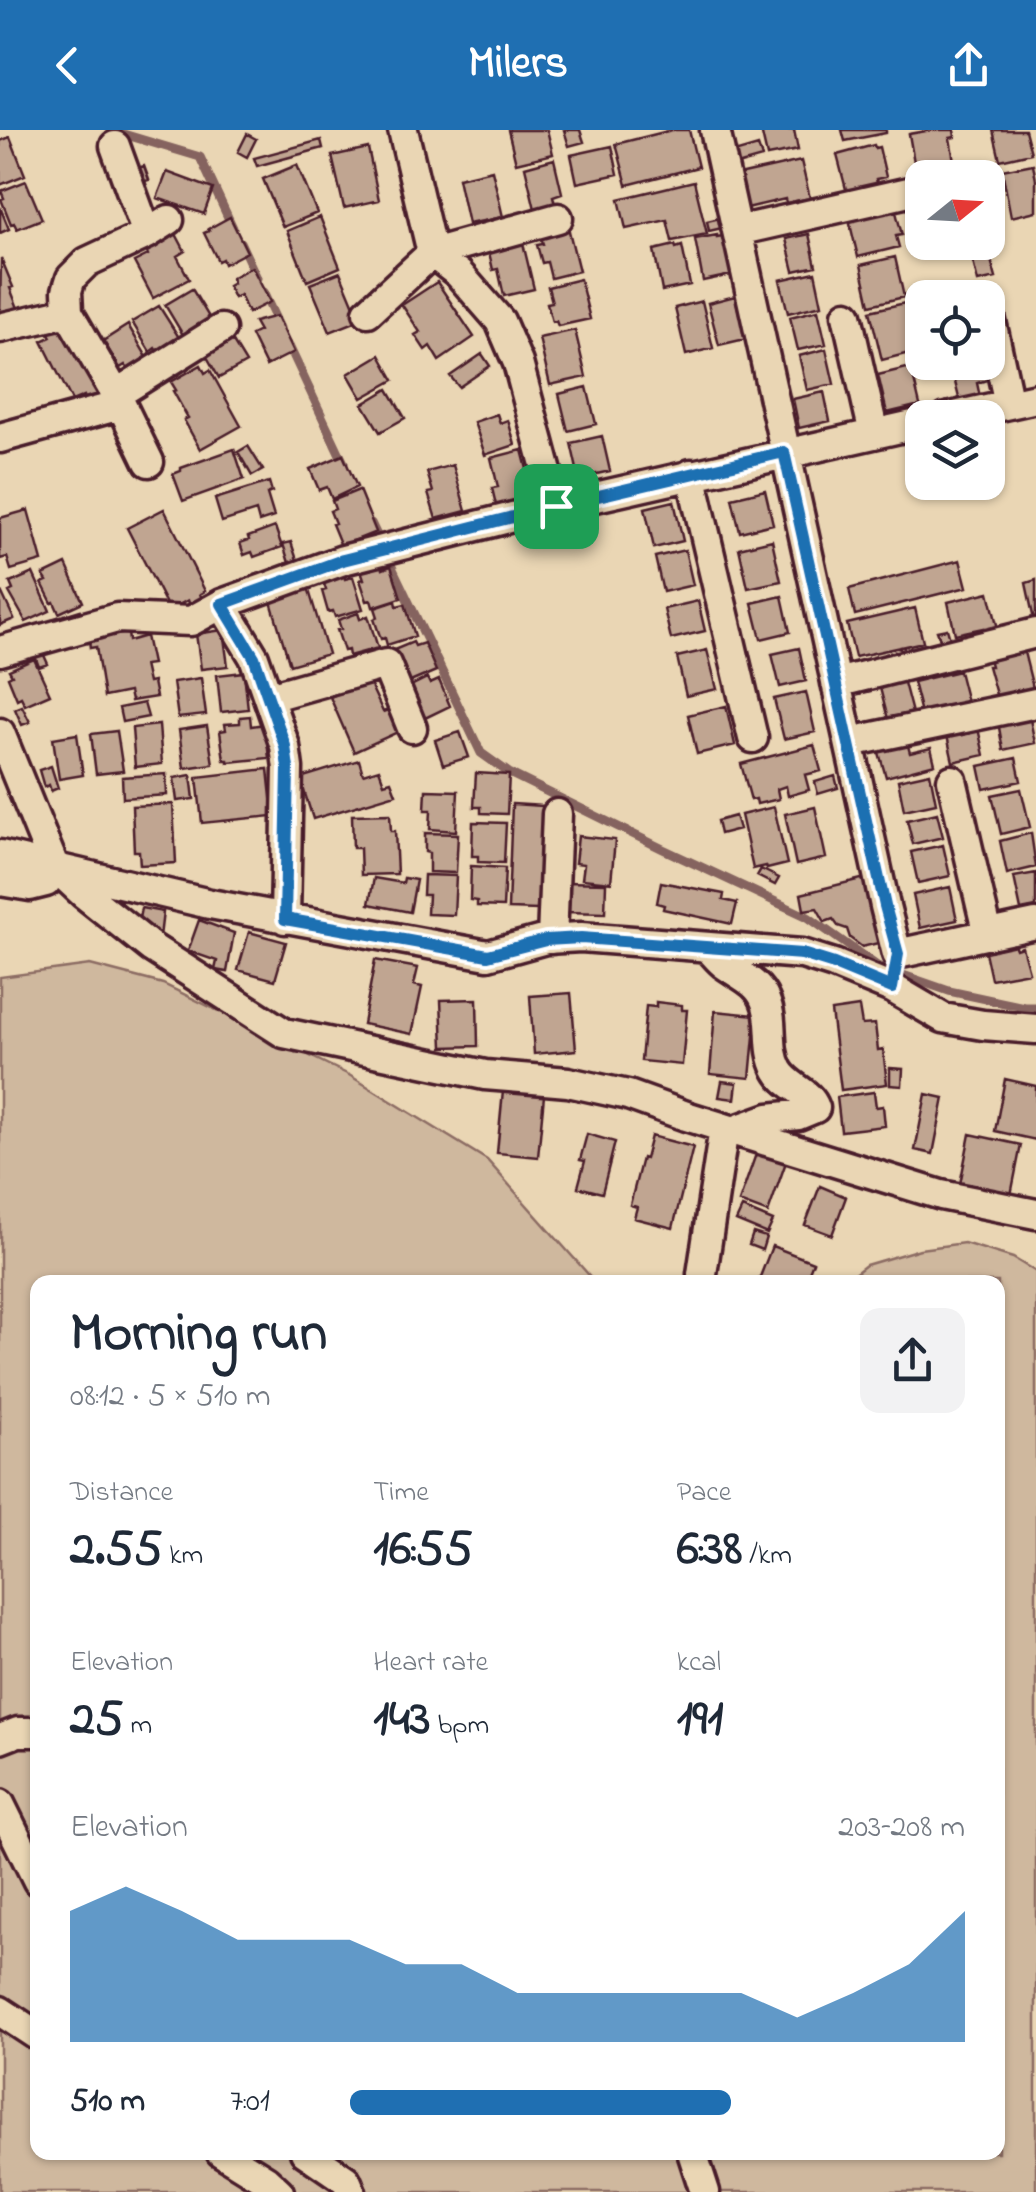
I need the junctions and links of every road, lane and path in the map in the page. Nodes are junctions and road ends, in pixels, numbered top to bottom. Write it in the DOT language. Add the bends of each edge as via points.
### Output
graph roads {
  1 [pos="402,130"];
  2 [pos="715,130"];
  3 [pos="115,146"];
  4 [pos="905,193"];
  5 [pos="558,218"];
  6 [pos="736,231"];
  7 [pos="432,253"];
  8 [pos="68,312"];
  9 [pos="368,312"];
  10 [pos="847,315"];
  11 [pos="0,328"];
  12 [pos="220,330"];
  13 [pos="1005,355"];
  14 [pos="118,398"];
  15 [pos="1022,401"];
  16 [pos="905,427"];
  17 [pos="874,434"];
  18 [pos="0,438"];
  19 [pos="784,452"];
  20 [pos="149,462"];
  21 [pos="692,474"];
  22 [pos="556,506"];
  23 [pos="222,604"];
  24 [pos="1036,632"];
  25 [pos="0,652"];
  26 [pos="836,683"];
  27 [pos="269,697"];
  28 [pos="1036,702"];
  29 [pos="412,728"];
  30 [pos="0,732"];
  31 [pos="753,738"];
  32 [pos="850,742"];
  33 [pos="952,780"];
  34 [pos="557,814"];
  35 [pos="0,855"];
  36 [pos="54,866"];
  37 [pos="0,881"];
  38 [pos="285,919"];
  39 [pos="1036,924"];
  40 [pos="988,935"];
  41 [pos="552,939"];
  42 [pos="708,946"];
  43 [pos="898,954"];
  44 [pos="892,988"];
  45 [pos="1036,1029"];
  46 [pos="728,1130"];
  47 [pos="1036,1214"];
  48 [pos="702,1274"];
  49 [pos="30,1732"];
  50 [pos="0,1739"];
  51 [pos="0,1804"];
  52 [pos="30,1864"];
  53 [pos="0,2011"];
  54 [pos="30,2031"];
  55 [pos="234,2160"];
  56 [pos="316,2160"];
  57 [pos="695,2160"];
  58 [pos="278,2192"];
  59 [pos="351,2192"];
  60 [pos="705,2192"];
  1 -- 7 [label="street"];
  2 -- 6 [label="street"];
  3 -- 8 [label="street" via="158,227 76,271 67,291"];
  4 -- 6 [label="street"];
  5 -- 7 [label="street"];
  6 -- 19 [label="street"];
  7 -- 9 [label="street"];
  7 -- 22 [label="street" via="500,321"];
  8 -- 11 [label="street"];
  8 -- 14 [label="street"];
  10 -- 17 [label="street"];
  12 -- 14 [label="street"];
  13 -- 15 [label="street"];
  14 -- 18 [label="street" via="113,407"];
  14 -- 20 [label="street"];
  16 -- 17 [label="street"];
  17 -- 19 [label="street"];
  19 -- 21 [label="street"];
  19 -- 26 [label="street"];
  21 -- 22 [label="street"];
  21 -- 31 [label="street"];
  22 -- 23 [label="street" via="343,560"];
  23 -- 25 [label="street" via="190,621 117,618"];
  23 -- 27 [label="street"];
  24 -- 26 [label="street"];
  26 -- 32 [label="street"];
  27 -- 29 [label="street" via="386,664"];
  27 -- 38 [label="street" via="288,768"];
  28 -- 32 [label="street"];
  30 -- 36 [label="street"];
  32 -- 43 [label="street"];
  33 -- 40 [label="street"];
  34 -- 41 [label="street"];
  35 -- 36 [label="street"];
  36 -- 37 [label="street" via="46,882"];
  36 -- 38 [label="street"];
  36 -- 46 [label="street" via="152,948 284,1033 485,1075 568,1082"];
  38 -- 41 [label="street" via="488,955"];
  39 -- 40 [label="street"];
  40 -- 43 [label="street"];
  41 -- 42 [label="street"];
  42 -- 44 [label="street" via="802,954"];
  42 -- 46 [label="street" via="758,987 767,1003 776,1067 815,1108"];
  43 -- 44 [label="street"];
  44 -- 45 [label="street" via="943,1018"];
  46 -- 47 [label="street" via="941,1195"];
  46 -- 48 [label="street"];
  49 -- 50 [label="street"];
  51 -- 52 [label="street"];
  53 -- 54 [label="street"];
  55 -- 58 [label="street"];
  56 -- 59 [label="street" via="346,2180"];
  57 -- 60 [label="street"];
}
